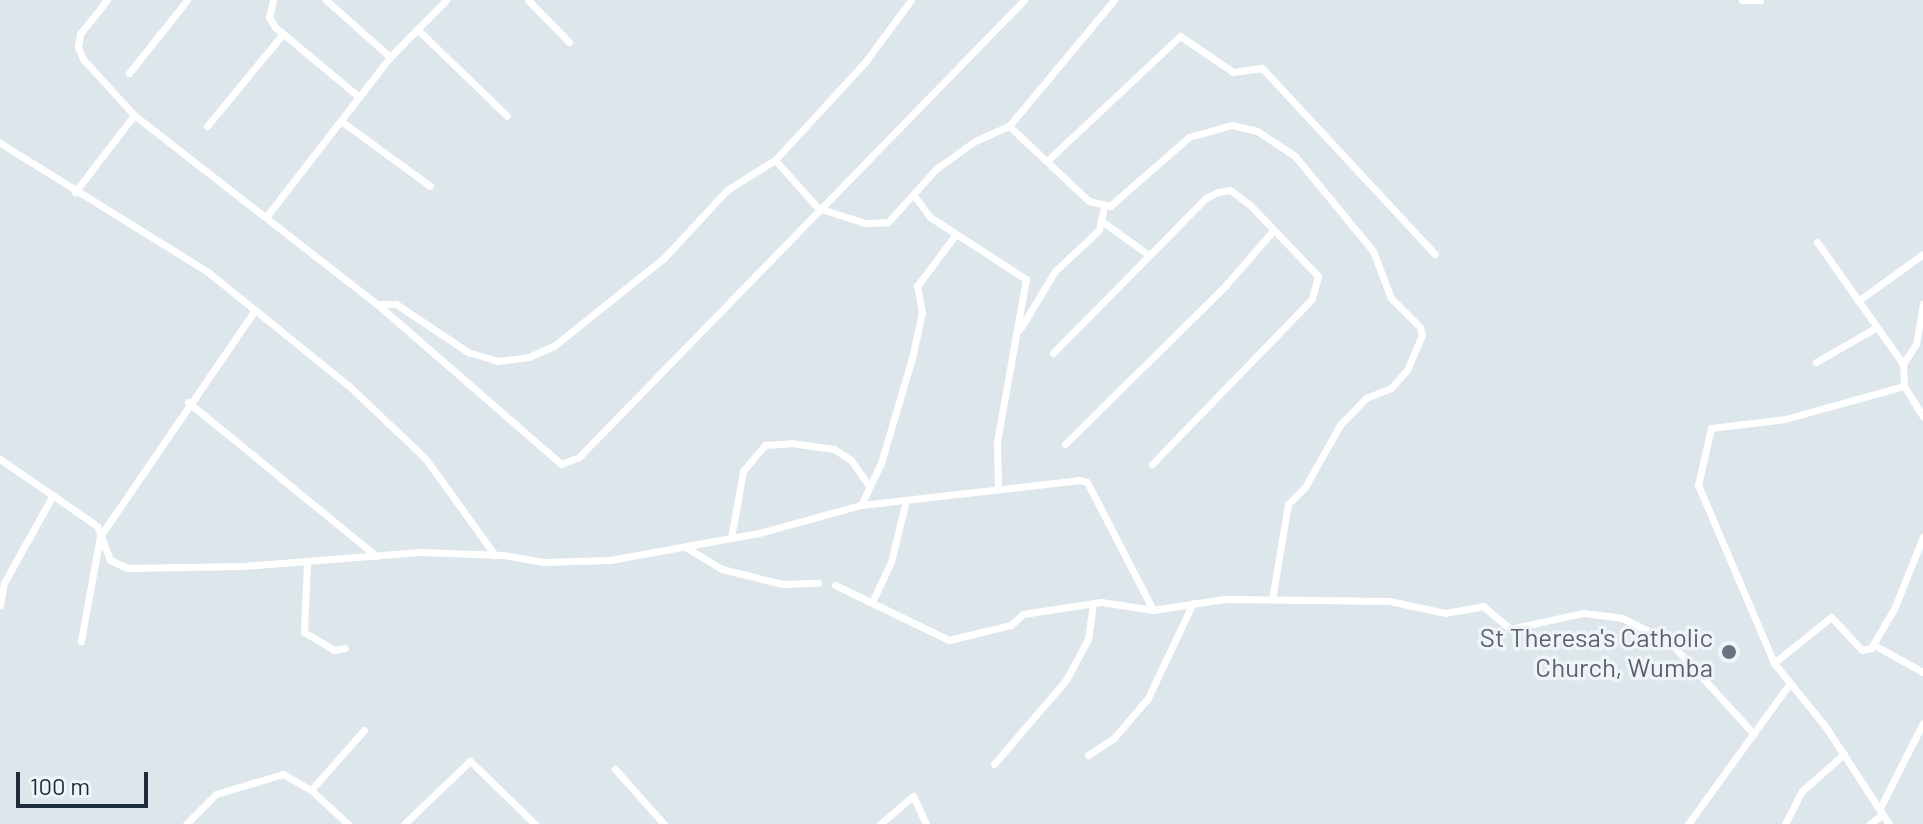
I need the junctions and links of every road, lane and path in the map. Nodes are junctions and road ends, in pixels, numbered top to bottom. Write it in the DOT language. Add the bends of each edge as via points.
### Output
graph roads {
  1 [pos="107,0"];
  2 [pos="187,0"];
  3 [pos="273,0"];
  4 [pos="326,0"];
  5 [pos="446,0"];
  6 [pos="528,0"];
  7 [pos="911,0"];
  8 [pos="1024,0"];
  9 [pos="1114,0"];
  10 [pos="1742,0"];
  11 [pos="1760,0"];
  12 [pos="417,29"];
  13 [pos="282,35"];
  14 [pos="569,42"];
  15 [pos="390,57"];
  16 [pos="129,73"];
  17 [pos="359,97"];
  18 [pos="134,115"];
  19 [pos="507,116"];
  20 [pos="341,121"];
  21 [pos="207,126"];
  22 [pos="1009,126"];
  23 [pos="0,143"];
  24 [pos="775,160"];
  25 [pos="1047,161"];
  26 [pos="430,186"];
  27 [pos="75,192"];
  28 [pos="915,197"];
  29 [pos="1104,206"];
  30 [pos="818,208"];
  31 [pos="266,217"];
  32 [pos="1103,222"];
  33 [pos="1272,232"];
  34 [pos="956,234"];
  35 [pos="1817,242"];
  36 [pos="1435,254"];
  37 [pos="1923,254"];
  38 [pos="1149,255"];
  39 [pos="1858,301"];
  40 [pos="377,304"];
  41 [pos="1923,304"];
  42 [pos="255,310"];
  43 [pos="1877,327"];
  44 [pos="1014,343"];
  45 [pos="1053,353"];
  46 [pos="1816,362"];
  47 [pos="1903,364"];
  48 [pos="1904,386"];
  49 [pos="1920,400"];
  50 [pos="188,402"];
  51 [pos="1923,417"];
  52 [pos="1065,444"];
  53 [pos="0,459"];
  54 [pos="1152,464"];
  55 [pos="868,484"];
  56 [pos="998,489"];
  57 [pos="53,495"];
  58 [pos="906,500"];
  59 [pos="861,505"];
  60 [pos="100,536"];
  61 [pos="1923,537"];
  62 [pos="731,538"];
  63 [pos="685,547"];
  64 [pos="495,555"];
  65 [pos="376,556"];
  66 [pos="307,562"];
  67 [pos="2,581"];
  68 [pos="818,583"];
  69 [pos="835,585"];
  70 [pos="873,600"];
  71 [pos="1272,600"];
  72 [pos="1093,603"];
  73 [pos="1193,603"];
  74 [pos="0,605"];
  75 [pos="1153,610"];
  76 [pos="81,641"];
  77 [pos="1874,645"];
  78 [pos="345,648"];
  79 [pos="1774,663"];
  80 [pos="1923,672"];
  81 [pos="1788,686"];
  82 [pos="1923,723"];
  83 [pos="364,730"];
  84 [pos="1754,734"];
  85 [pos="1844,754"];
  86 [pos="1088,755"];
  87 [pos="994,764"];
  88 [pos="615,769"];
  89 [pos="311,790"];
  90 [pos="1882,811"];
  91 [pos="186,824"];
  92 [pos="348,824"];
  93 [pos="404,824"];
  94 [pos="535,824"];
  95 [pos="664,824"];
  96 [pos="880,824"];
  97 [pos="926,824"];
  98 [pos="1688,824"];
  99 [pos="1785,824"];
  100 [pos="1870,824"];
  101 [pos="1889,824"];
  1 -- 18 [label="street" via="80,34 78,47"];
  2 -- 16 [label="street"];
  3 -- 13 [label="street" via="269,17"];
  4 -- 15 [label="street"];
  5 -- 12 [label="street"];
  6 -- 14 [label="street"];
  7 -- 24 [label="street" via="829,104"];
  8 -- 30 [label="street"];
  9 -- 22 [label="street"];
  10 -- 11 [label="street"];
  12 -- 15 [label="street"];
  12 -- 19 [label="street"];
  13 -- 17 [label="street"];
  13 -- 21 [label="street"];
  15 -- 17 [label="street"];
  17 -- 20 [label="street"];
  18 -- 27 [label="street"];
  18 -- 31 [label="street"];
  20 -- 26 [label="street"];
  20 -- 31 [label="street"];
  22 -- 25 [label="street"];
  22 -- 28 [label="street" via="975,141 936,169"];
  23 -- 27 [label="street"];
  24 -- 30 [label="street"];
  24 -- 40 [label="street" via="727,190 664,258 578,328 529,357 497,361 468,352 396,304"];
  25 -- 29 [label="street" via="1089,201"];
  25 -- 36 [label="street" via="1180,36 1233,72 1262,68"];
  27 -- 42 [label="street" via="208,272"];
  28 -- 30 [label="street" via="888,222 876,225"];
  28 -- 34 [label="street" via="930,217"];
  29 -- 32 [label="street"];
  29 -- 71 [label="street" via="1189,137 1232,125 1257,131 1295,156 1315,180 1373,251 1391,298 1420,327 1422,335 1407,370 1391,388 1366,398 1340,425 1305,487 1288,504"];
  30 -- 40 [label="street" via="571,462 561,464"];
  31 -- 40 [label="street"];
  32 -- 38 [label="street"];
  32 -- 44 [label="street" via="1039,291"];
  33 -- 38 [label="street" via="1230,190 1218,192"];
  33 -- 52 [label="street" via="1225,286"];
  33 -- 54 [label="street" via="1318,276 1319,288"];
  34 -- 44 [label="street" via="1026,279"];
  34 -- 55 [label="street" via="917,286 922,313 912,358 881,463"];
  35 -- 39 [label="street"];
  37 -- 39 [label="street"];
  38 -- 45 [label="street"];
  39 -- 43 [label="street"];
  41 -- 47 [label="street" via="1916,344"];
  42 -- 50 [label="street"];
  42 -- 64 [label="street" via="349,386 425,458"];
  43 -- 46 [label="street"];
  43 -- 47 [label="street"];
  44 -- 56 [label="street" via="997,442"];
  47 -- 48 [label="street"];
  48 -- 49 [label="street"];
  48 -- 79 [label="street" via="1785,419 1711,428 1698,485 1748,613"];
  49 -- 51 [label="street"];
  50 -- 60 [label="street"];
  50 -- 65 [label="street"];
  53 -- 57 [label="street"];
  55 -- 59 [label="street"];
  55 -- 62 [label="street" via="851,460 834,449 765,445 743,471"];
  56 -- 58 [label="street"];
  56 -- 75 [label="street" via="1087,482"];
  57 -- 60 [label="street" via="97,526"];
  57 -- 67 [label="street"];
  58 -- 59 [label="street"];
  58 -- 70 [label="street" via="891,562"];
  59 -- 62 [label="street"];
  60 -- 66 [label="street" via="110,560 127,568"];
  60 -- 76 [label="street"];
  61 -- 77 [label="street"];
  62 -- 63 [label="street"];
  63 -- 64 [label="street" via="556,562"];
  63 -- 68 [label="street" via="722,569 782,584"];
  64 -- 65 [label="street"];
  65 -- 66 [label="street"];
  66 -- 78 [label="street" via="304,632 334,650"];
  67 -- 74 [label="street"];
  69 -- 70 [label="street"];
  70 -- 72 [label="street" via="949,640 1011,625 1023,614"];
  71 -- 73 [label="street"];
  71 -- 84 [label="street" via="1389,601 1445,613 1483,606 1510,629 1583,613 1622,618 1669,641"];
  72 -- 75 [label="street"];
  72 -- 87 [label="street" via="1088,639 1066,680"];
  73 -- 75 [label="street"];
  73 -- 86 [label="street" via="1148,698 1113,739"];
  77 -- 79 [label="street" via="1862,650 1831,617"];
  77 -- 80 [label="street"];
  79 -- 81 [label="street"];
  81 -- 84 [label="street"];
  81 -- 85 [label="street"];
  82 -- 90 [label="street"];
  83 -- 89 [label="street"];
  84 -- 98 [label="street"];
  85 -- 90 [label="street"];
  85 -- 99 [label="street" via="1802,791"];
  88 -- 95 [label="street"];
  89 -- 91 [label="street" via="283,774 259,780 216,794"];
  89 -- 92 [label="street"];
  90 -- 100 [label="street"];
  90 -- 101 [label="street"];
  93 -- 94 [label="street" via="470,761"];
  96 -- 97 [label="street" via="913,796"];
}
